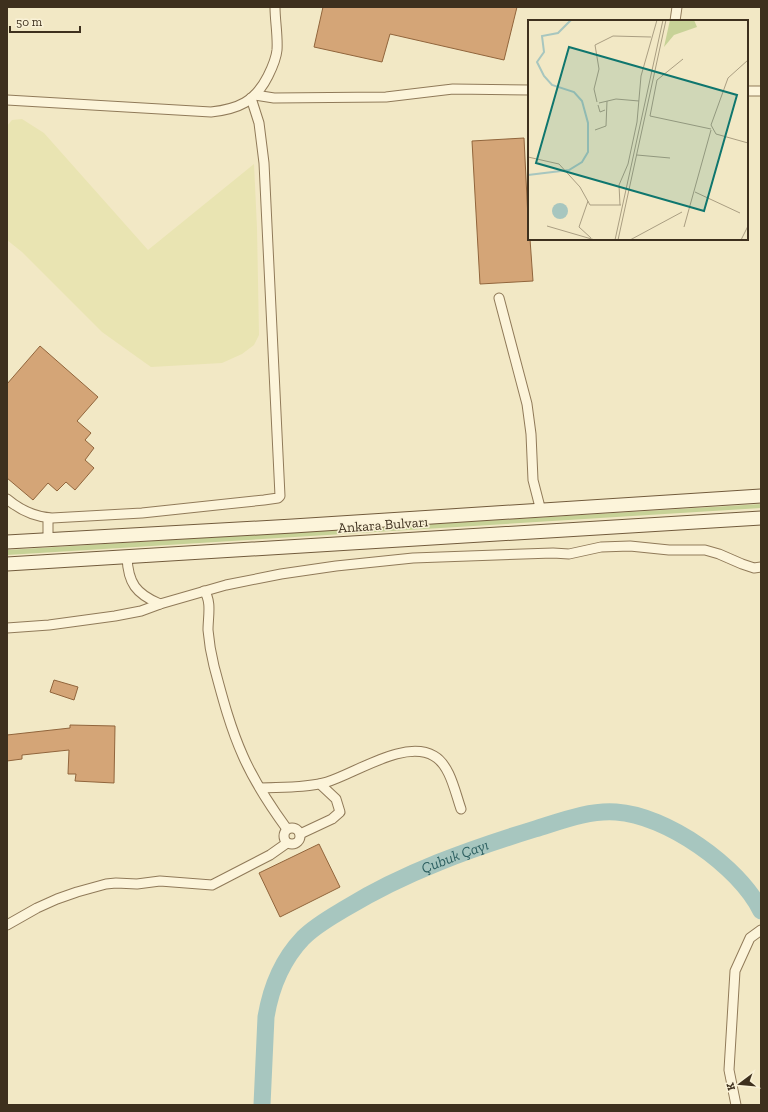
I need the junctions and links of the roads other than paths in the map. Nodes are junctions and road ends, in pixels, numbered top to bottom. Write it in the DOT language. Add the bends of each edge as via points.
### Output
graph roads {
  1 [pos="275,7"];
  2 [pos="677,7"];
  3 [pos="675,20"];
  4 [pos="528,90"];
  5 [pos="748,91"];
  6 [pos="761,91"];
  7 [pos="253,97"];
  8 [pos="7,100"];
  9 [pos="499,298"];
  10 [pos="761,496"];
  11 [pos="7,499"];
  12 [pos="541,511"];
  13 [pos="48,518"];
  14 [pos="761,518"];
  15 [pos="48,540"];
  16 [pos="7,542"];
  17 [pos="127,557"];
  18 [pos="7,564"];
  19 [pos="761,567"];
  20 [pos="204,591"];
  21 [pos="160,604"];
  22 [pos="7,628"];
  23 [pos="320,784"];
  24 [pos="261,788"];
  25 [pos="461,809"];
  26 [pos="287,829"];
  27 [pos="300,834"];
  28 [pos="287,843"];
  29 [pos="7,925"];
  30 [pos="761,930"];
  31 [pos="736,1105"];
  1 -- 7 [label="street" via="275,59 264,83"];
  2 -- 3 [label="street"];
  4 -- 7 [label="street" via="453,90 378,97"];
  5 -- 6 [label="street"];
  7 -- 8 [label="street" via="237,107 211,112"];
  7 -- 13 [label="street" via="264,163 280,496 264,500 142,513"];
  9 -- 12 [label="street" via="527,404 533,480"];
  10 -- 12 [label="main road, Ankara Bulvarı"];
  11 -- 13 [label="street" via="24,511"];
  12 -- 15 [label="main road, Ankara Bulvarı"];
  13 -- 15 [label="street"];
  14 -- 17 [label="main road, Ankara Bulvarı"];
  15 -- 16 [label="main road, Ankara Bulvarı"];
  17 -- 18 [label="main road, Ankara Bulvarı"];
  17 -- 21 [label="street" via="130,577 137,590"];
  19 -- 20 [label="street" via="754,568 705,550 608,546 569,554 386,560 281,574"];
  20 -- 21 [label="street"];
  20 -- 24 [label="street" via="208,601 211,651 224,702 243,756"];
  21 -- 22 [label="street" via="115,616"];
  23 -- 24 [label="street"];
  23 -- 25 [label="street" via="394,755 411,751 426,752 435,756 445,767"];
  23 -- 27 [label="street" via="336,799 340,812 332,819"];
  24 -- 26 [label="street"];
  26 -- 27 [label="street" via="297,829"];
  26 -- 28 [label="street" via="284,836"];
  27 -- 28 [label="street" via="298,842"];
  28 -- 29 [label="street" via="270,855 212,885 160,880 138,884 106,884 57,899"];
  30 -- 31 [label="street" via="750,938 735,971 729,1070"];
}
